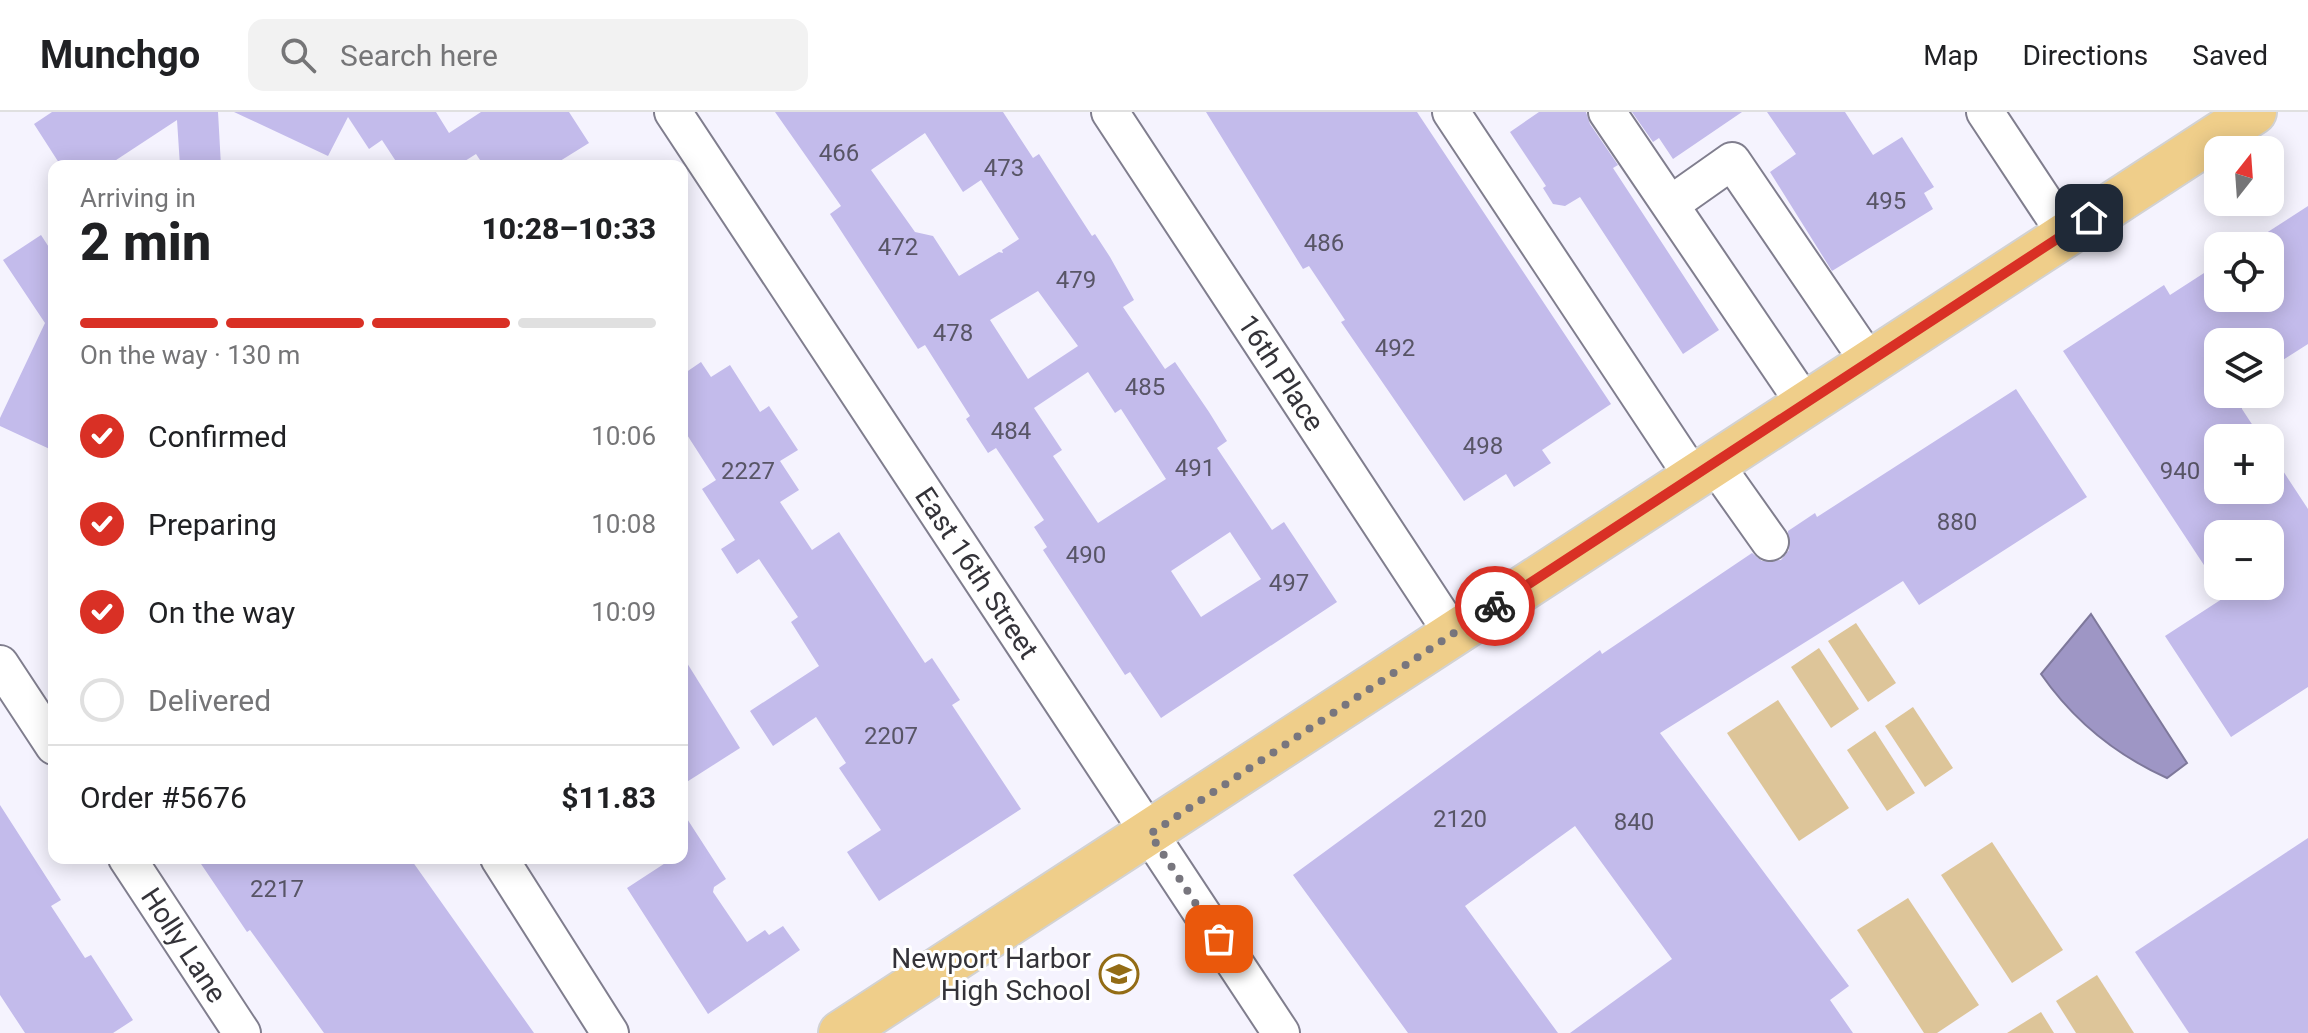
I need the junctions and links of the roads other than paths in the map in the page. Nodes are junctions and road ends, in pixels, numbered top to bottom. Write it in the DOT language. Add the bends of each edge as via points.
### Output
graph roads {
  1 [pos="673,112"];
  2 [pos="1110,112"];
  3 [pos="1451,112"];
  4 [pos="1607,112"];
  5 [pos="1985,112"];
  6 [pos="2254,112"];
  7 [pos="1671,204"];
  8 [pos="2065,233"];
  9 [pos="1869,362"];
  10 [pos="1805,404"];
  11 [pos="1703,470"];
  12 [pos="1770,542"];
  13 [pos="1453,634"];
  14 [pos="0,664"];
  15 [pos="48,737"];
  16 [pos="1150,834"];
  17 [pos="131,864"];
  18 [pos="503,864"];
  19 [pos="242,1033"];
  20 [pos="610,1033"];
  21 [pos="841,1033"];
  22 [pos="1281,1033"];
  1 -- 16 [label="street, East 16th Street"];
  2 -- 13 [label="street, 16th Place"];
  3 -- 11 [label="street"];
  4 -- 7 [label="street"];
  5 -- 8 [label="street"];
  6 -- 8 [label="main road"];
  7 -- 9 [label="street" via="1732,161"];
  7 -- 10 [label="street"];
  8 -- 9 [label="main road"];
  9 -- 10 [label="main road"];
  10 -- 11 [label="main road"];
  11 -- 12 [label="street"];
  11 -- 13 [label="main road"];
  13 -- 16 [label="main road"];
  14 -- 15 [label="street"];
  16 -- 21 [label="main road"];
  16 -- 22 [label="street, East 16th Street"];
  17 -- 19 [label="street, Holly Lane"];
  18 -- 20 [label="street"];
}
